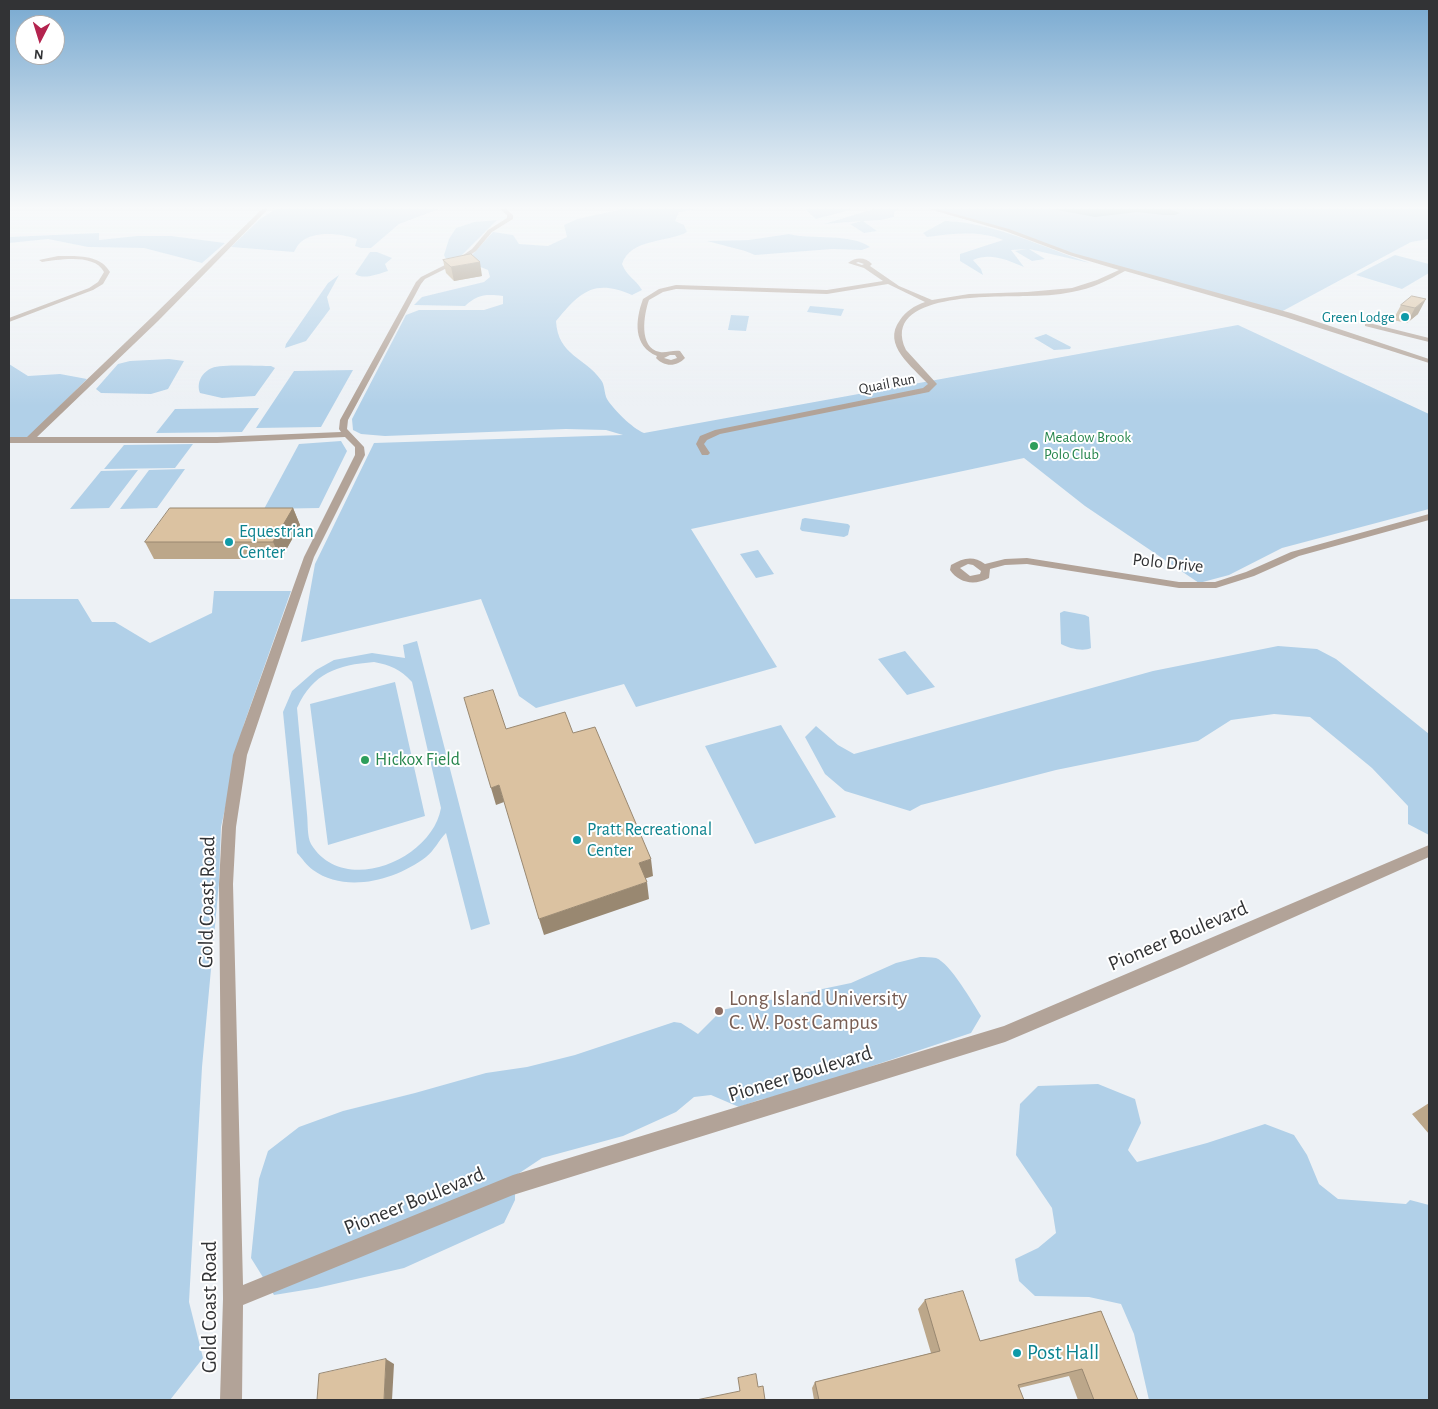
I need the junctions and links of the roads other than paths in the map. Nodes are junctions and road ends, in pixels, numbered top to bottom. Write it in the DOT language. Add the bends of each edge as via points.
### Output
graph roads {
  1 [pos="105,275"];
  2 [pos="199,275"];
  3 [pos="429,275"];
  4 [pos="878,275"];
  5 [pos="1113,275"];
  6 [pos="1145,275"];
  7 [pos="889,282"];
  8 [pos="930,302"];
  9 [pos="9,320"];
  10 [pos="1368,324"];
  11 [pos="1429,340"];
  12 [pos="661,355"];
  13 [pos="1429,360"];
  14 [pos="348,434"];
  15 [pos="30,439"];
  16 [pos="9,440"];
  17 [pos="705,454"];
  18 [pos="1429,517"];
  19 [pos="984,567"];
  20 [pos="1429,851"];
  21 [pos="232,1299"];
  22 [pos="231,1400"];
  1 -- 9 [label="street" via="91,289"];
  2 -- 15 [label="street"];
  3 -- 14 [label="street" via="418,283 344,420 343,429"];
  4 -- 7 [label="street"];
  5 -- 8 [label="street, Quail Run" via="1072,290 973,294"];
  6 -- 13 [label="street" via="1288,315"];
  7 -- 8 [label="street"];
  7 -- 12 [label="street" via="827,292 687,287 661,290 646,299 639,324 639,332 650,349"];
  8 -- 17 [label="street, Quail Run" via="902,319 898,334 905,357 933,384 926,390 718,432 703,438 700,444"];
  10 -- 11 [label="street"];
  14 -- 15 [label="street" via="217,440"];
  14 -- 21 [label="street, Gold Coast Road" via="360,447 360,454 308,557 240,755 229,827 226,884"];
  15 -- 16 [label="street"];
  18 -- 19 [label="street, Polo Drive" via="1295,554 1216,585 1179,585 1028,561"];
  20 -- 21 [label="street, Pioneer Boulevard" via="1005,1034 512,1185"];
  21 -- 22 [label="street, Gold Coast Road"];
}
